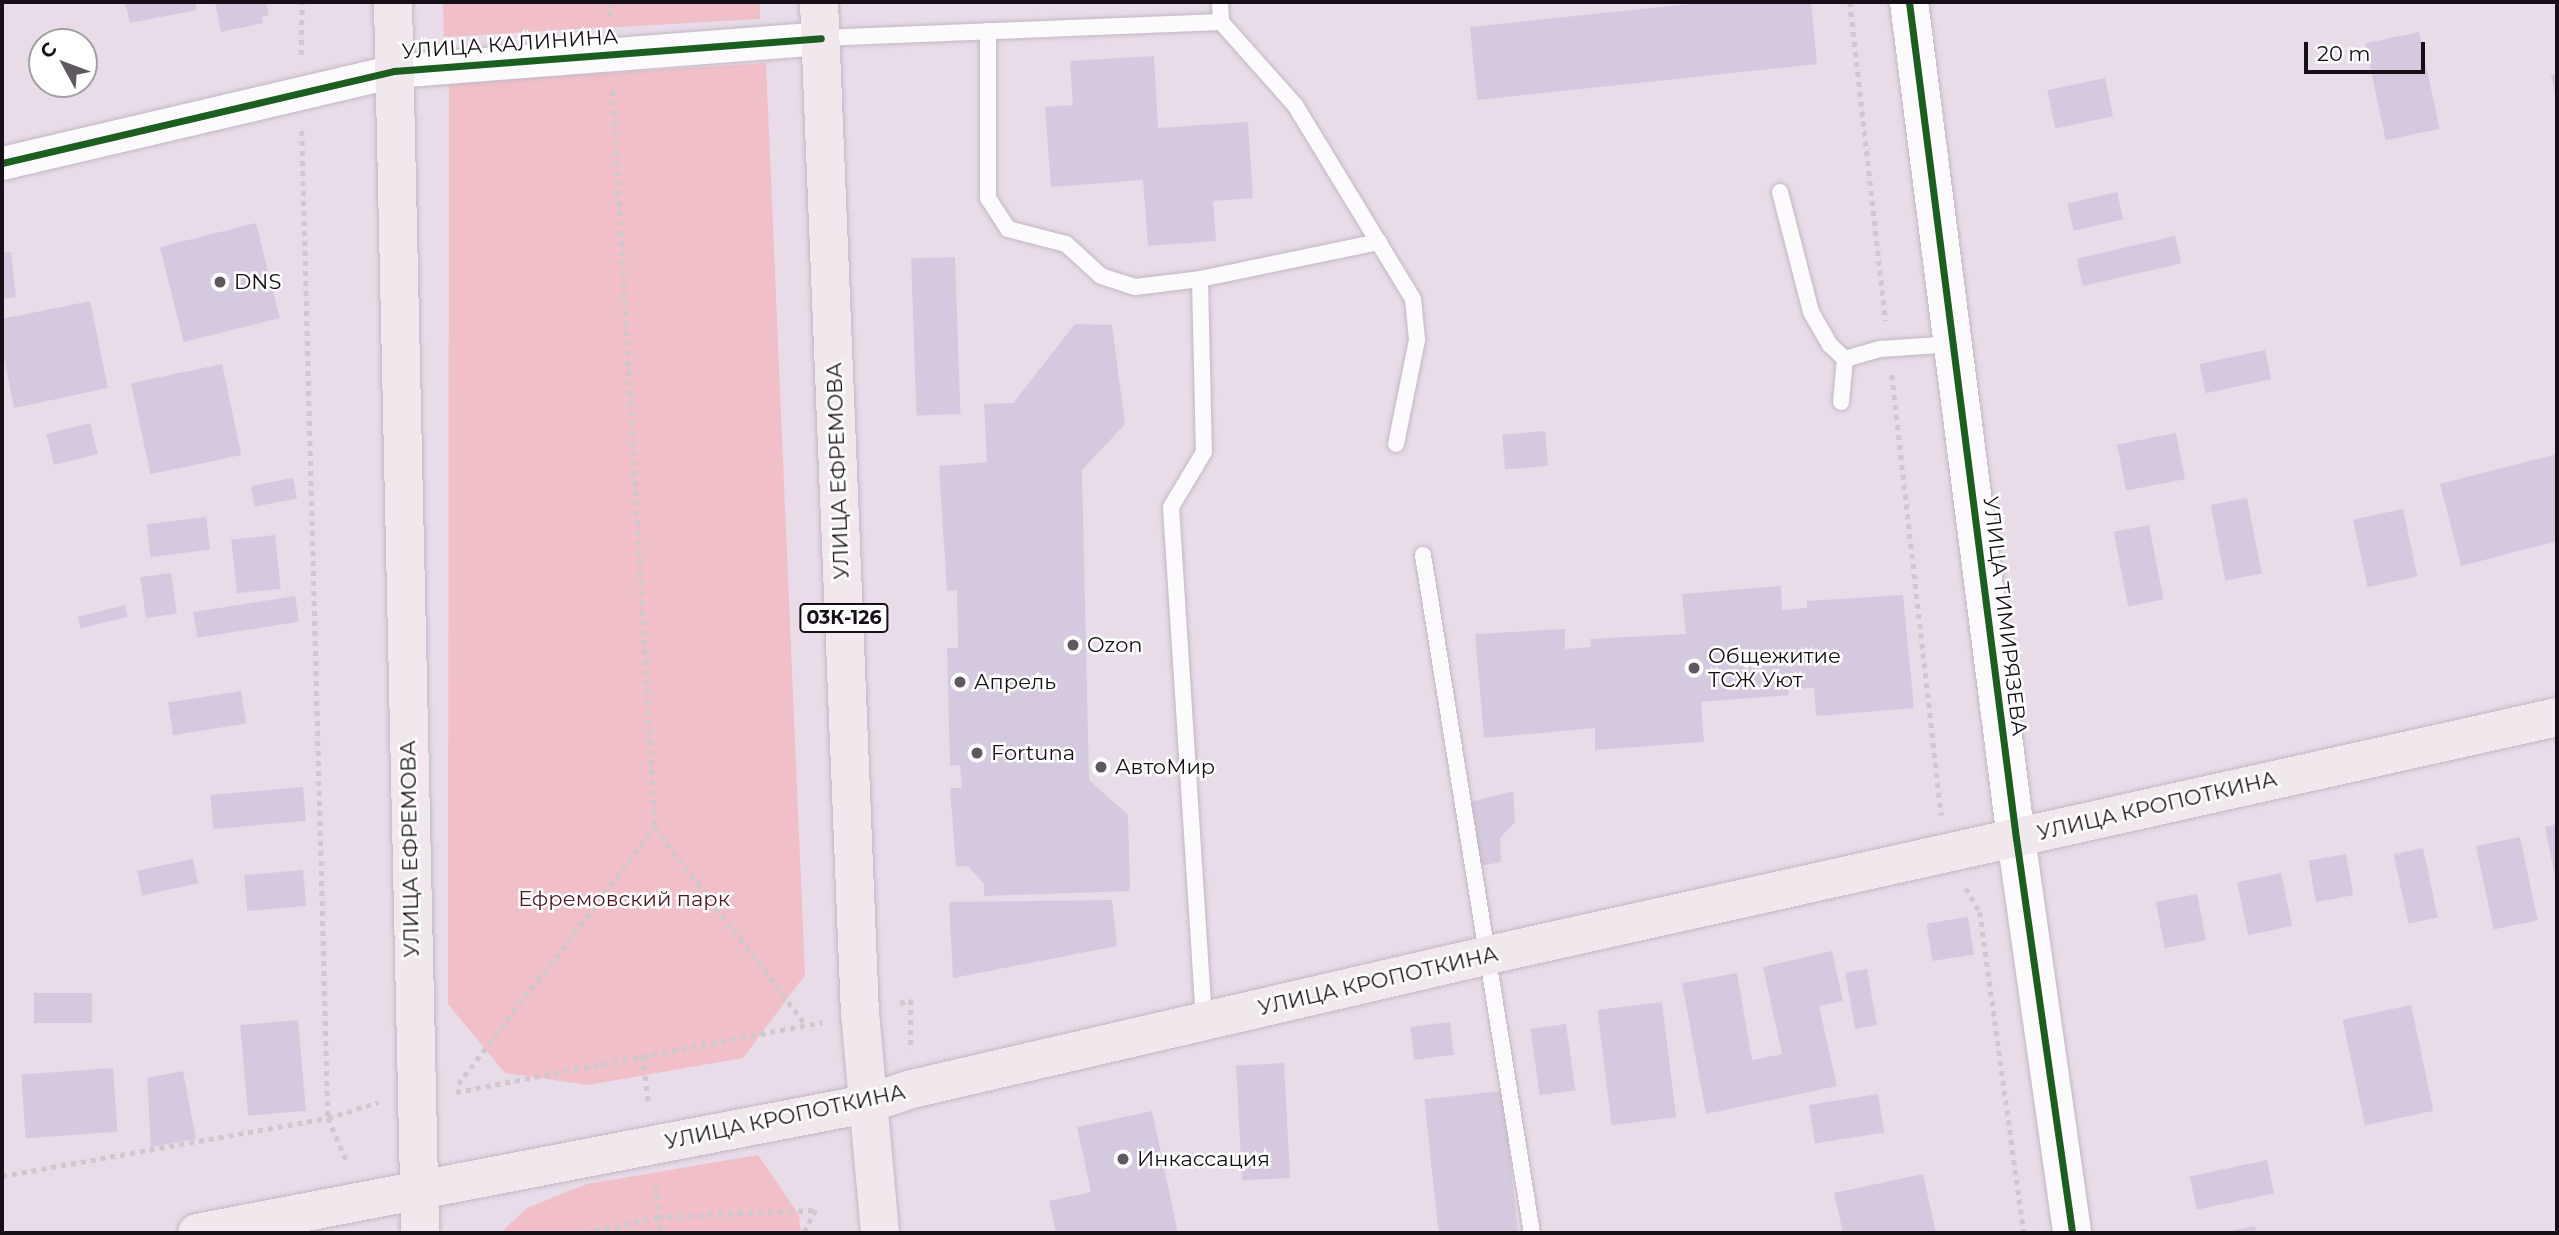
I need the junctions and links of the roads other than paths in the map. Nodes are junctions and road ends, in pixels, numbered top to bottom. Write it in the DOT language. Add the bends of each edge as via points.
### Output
graph roads {
  1 [pos="393,2"];
  2 [pos="1220,2"];
  3 [pos="1909,2"];
  4 [pos="820,20"];
  5 [pos="1221,22"];
  6 [pos="988,31"];
  7 [pos="394,71"];
  8 [pos="2,163"];
  9 [pos="1780,192"];
  10 [pos="1379,242"];
  11 [pos="1200,279"];
  12 [pos="1953,344"];
  13 [pos="1845,359"];
  14 [pos="1842,402"];
  15 [pos="1396,444"];
  16 [pos="1423,555"];
  17 [pos="2557,717"];
  18 [pos="2016,838"];
  19 [pos="1489,955"];
  20 [pos="1204,1020"];
  21 [pos="866,1104"];
  22 [pos="417,1192"];
  23 [pos="197,1233"];
  24 [pos="420,1233"];
  25 [pos="880,1233"];
  26 [pos="1532,1233"];
  27 [pos="2072,1233"];
  1 -- 7 [label="main road, УЛИЦА ЕФРЕМОВА"];
  2 -- 5 [label="lane"];
  3 -- 12 [label="street, УЛИЦА ТИМИРЯЗЕВА"];
  4 -- 6 [label="lane"];
  4 -- 7 [label="street, УЛИЦА КАЛИНИНА" via="610,54"];
  4 -- 21 [label="main road, УЛИЦА ЕФРЕМОВА / 03К-126"];
  5 -- 6 [label="lane"];
  5 -- 10 [label="lane" via="1295,105"];
  6 -- 11 [label="lane" via="988,198 1008,229 1066,244 1101,276 1135,287"];
  7 -- 8 [label="street, УЛИЦА КАЛИНИНА"];
  7 -- 22 [label="main road, УЛИЦА ЕФРЕМОВА"];
  9 -- 13 [label="lane" via="1811,312 1830,345"];
  10 -- 11 [label="lane"];
  10 -- 15 [label="lane" via="1413,299 1417,340"];
  11 -- 20 [label="lane" via="1204,452 1171,507"];
  12 -- 13 [label="lane" via="1881,349"];
  12 -- 18 [label="street, УЛИЦА ТИМИРЯЗЕВА"];
  13 -- 14 [label="lane"];
  16 -- 19 [label="lane"];
  17 -- 18 [label="main road, УЛИЦА КРОПОТКИНА"];
  18 -- 19 [label="main road, УЛИЦА КРОПОТКИНА"];
  18 -- 27 [label="street, УЛИЦА ТИМИРЯЗЕВА"];
  19 -- 20 [label="main road, УЛИЦА КРОПОТКИНА"];
  19 -- 26 [label="lane"];
  20 -- 21 [label="main road, УЛИЦА КРОПОТКИНА"];
  21 -- 22 [label="main road, УЛИЦА КРОПОТКИНА"];
  21 -- 25 [label="main road, УЛИЦА ЕФРЕМОВА / 03К-126"];
  22 -- 23 [label="main road, УЛИЦА КРОПОТКИНА"];
  22 -- 24 [label="main road, УЛИЦА ЕФРЕМОВА"];
}
